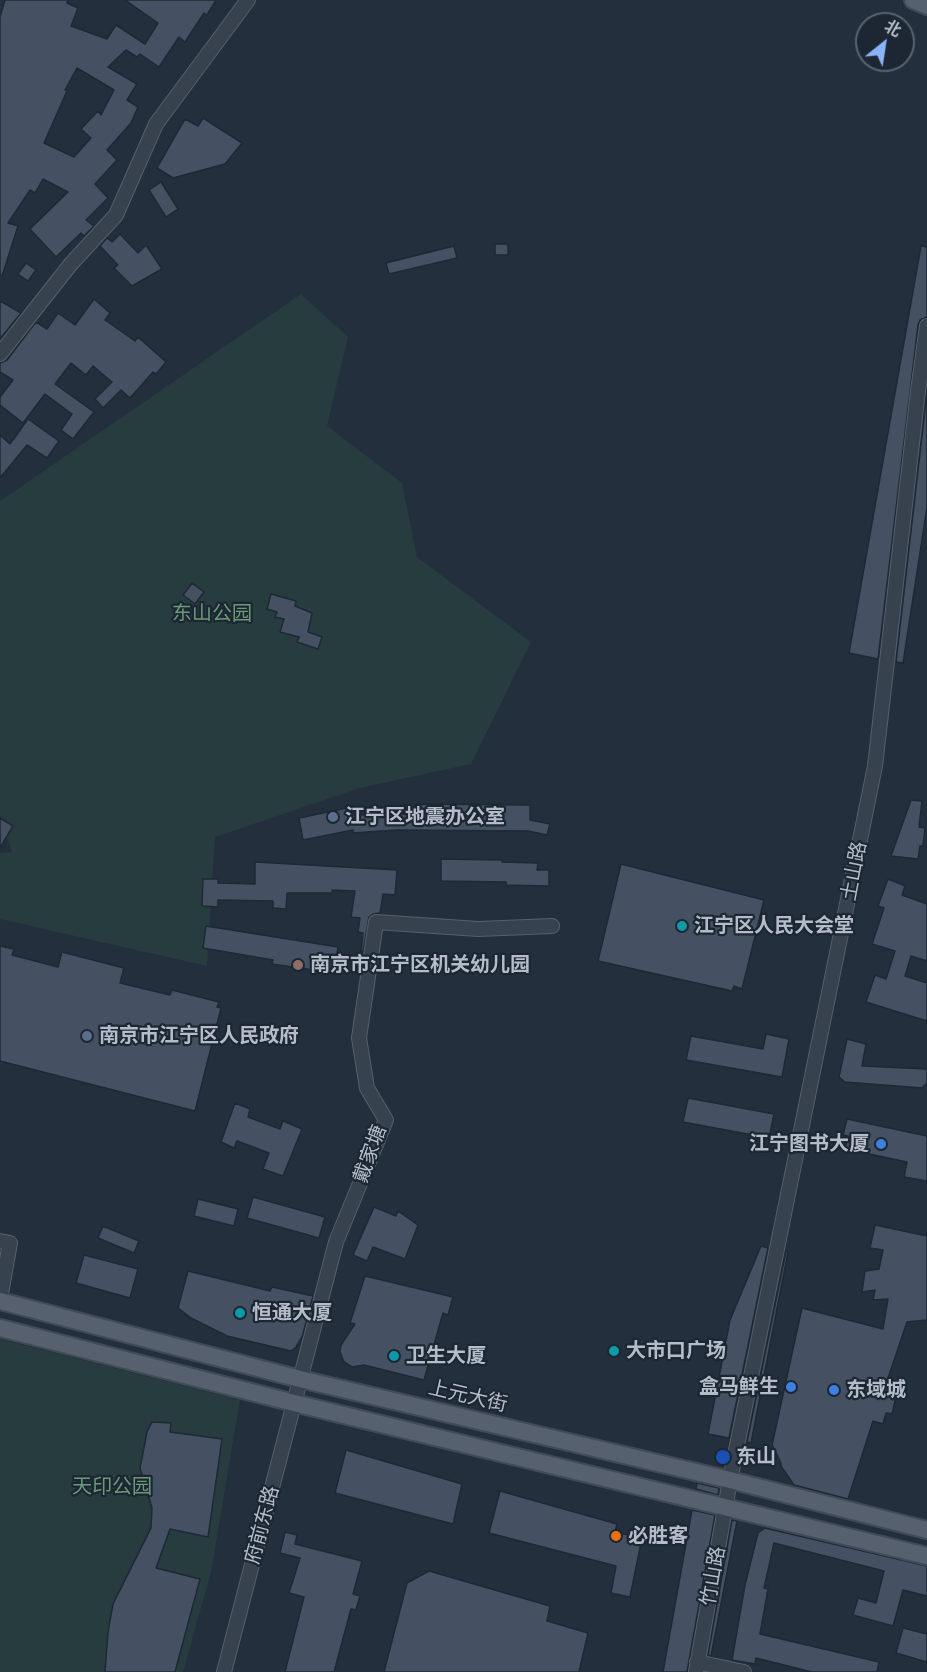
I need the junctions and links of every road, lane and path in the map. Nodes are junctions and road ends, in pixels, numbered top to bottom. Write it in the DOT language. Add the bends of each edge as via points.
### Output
graph roads {
  1 [pos="248,0"];
  2 [pos="914,0"];
  3 [pos="927,6"];
  4 [pos="927,326"];
  5 [pos="0,354"];
  6 [pos="552,926"];
  7 [pos="0,1241"];
  8 [pos="0,1300"];
  9 [pos="0,1328"];
  10 [pos="300,1379"];
  11 [pos="294,1403"];
  12 [pos="730,1480"];
  13 [pos="726,1508"];
  14 [pos="927,1530"];
  15 [pos="927,1556"];
  16 [pos="696,1667"];
  17 [pos="224,1672"];
  18 [pos="744,1672"];
  1 -- 5 [label="street" via="156,124 116,215 70,265"];
  2 -- 3 [label="main road"];
  4 -- 12 [label="street, 土山路" via="875,766"];
  6 -- 10 [label="street, 戴家塘" via="478,929 376,922 359,1038 367,1088 386,1120 336,1242"];
  7 -- 8 [label="street" via="10,1243"];
  8 -- 10 [label="main road, 上元大街"];
  9 -- 11 [label="main road"];
  10 -- 11 [label="street, 府前东路"];
  10 -- 12 [label="main road, 上元大街"];
  11 -- 13 [label="main road"];
  11 -- 17 [label="street, 府前东路"];
  12 -- 13 [label="street, 竹山路"];
  12 -- 14 [label="main road, 上元大街"];
  13 -- 15 [label="main road"];
  13 -- 16 [label="street, 竹山路"];
  16 -- 18 [label="street"];
}
